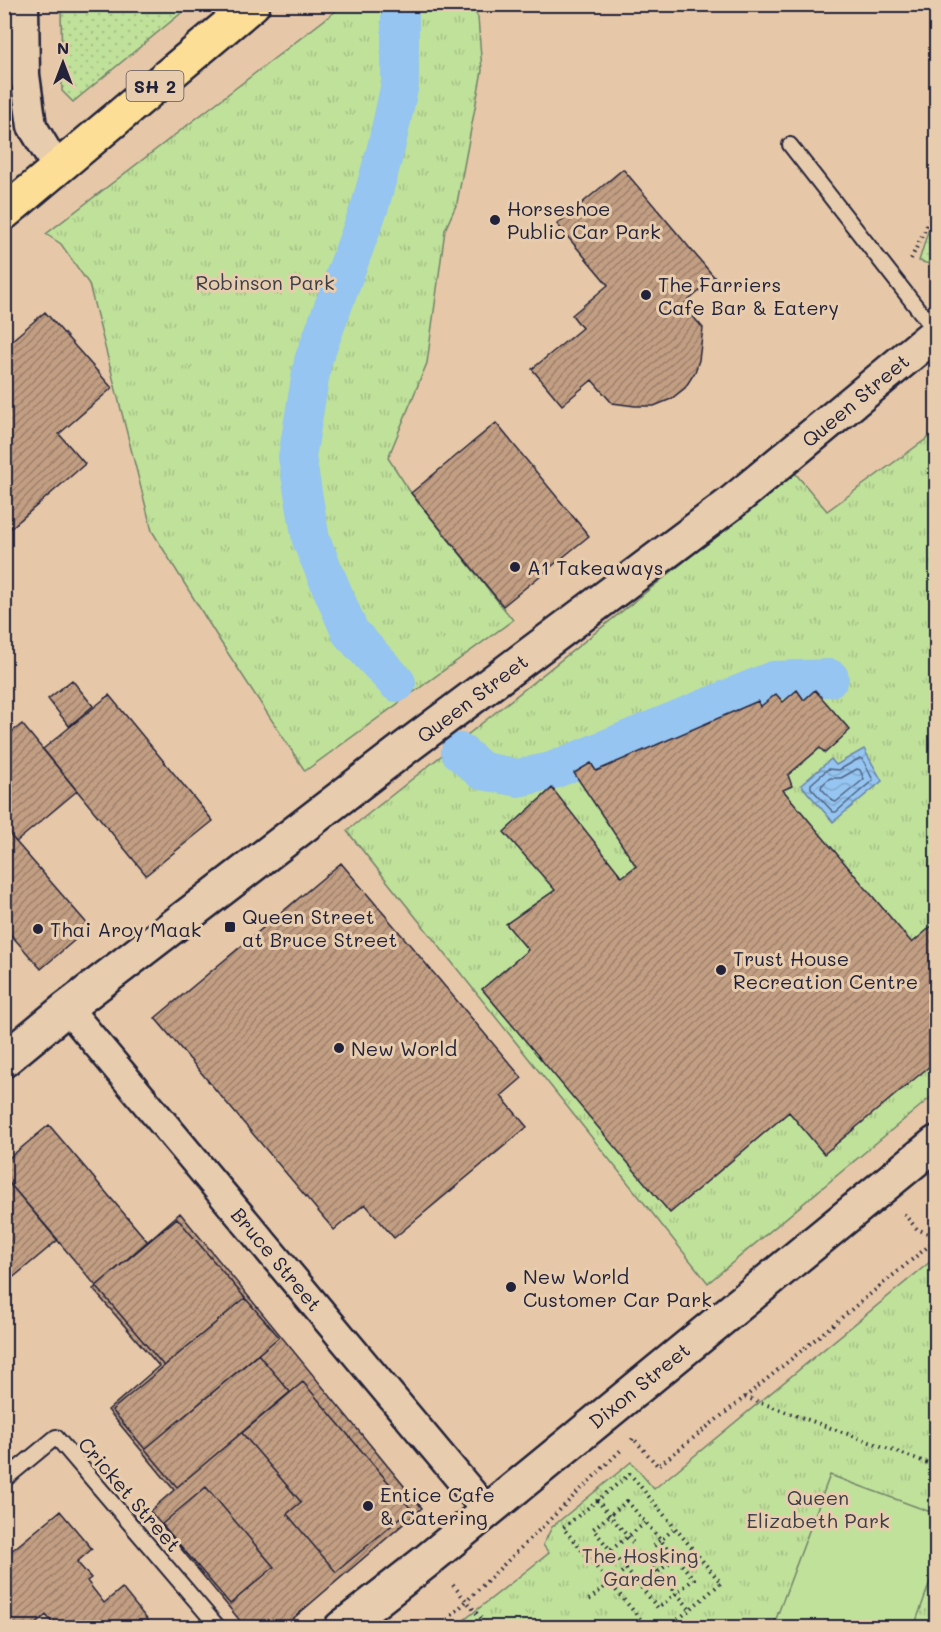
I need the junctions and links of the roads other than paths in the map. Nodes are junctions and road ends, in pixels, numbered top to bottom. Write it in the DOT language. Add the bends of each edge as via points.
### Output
graph roads {
  1 [pos="24,4"];
  2 [pos="253,4"];
  3 [pos="790,145"];
  4 [pos="57,168"];
  5 [pos="4,213"];
  6 [pos="936,333"];
  7 [pos="67,1008"];
  8 [pos="4,1060"];
  9 [pos="936,1143"];
  10 [pos="4,1480"];
  11 [pos="486,1510"];
  12 [pos="219,1628"];
  13 [pos="341,1628"];
  1 -- 4 [label="street" via="32,126"];
  2 -- 4 [label="highway, SH 2"];
  3 -- 6 [label="lane"];
  4 -- 5 [label="highway, SH 2"];
  6 -- 7 [label="street, Queen Street" via="730,504"];
  7 -- 8 [label="street, Queen Street"];
  7 -- 11 [label="street, Bruce Street"];
  9 -- 11 [label="street, Dixon Street"];
  10 -- 12 [label="lane, Cricket Street" via="56,1437"];
  11 -- 13 [label="street, Dixon Street"];
}
